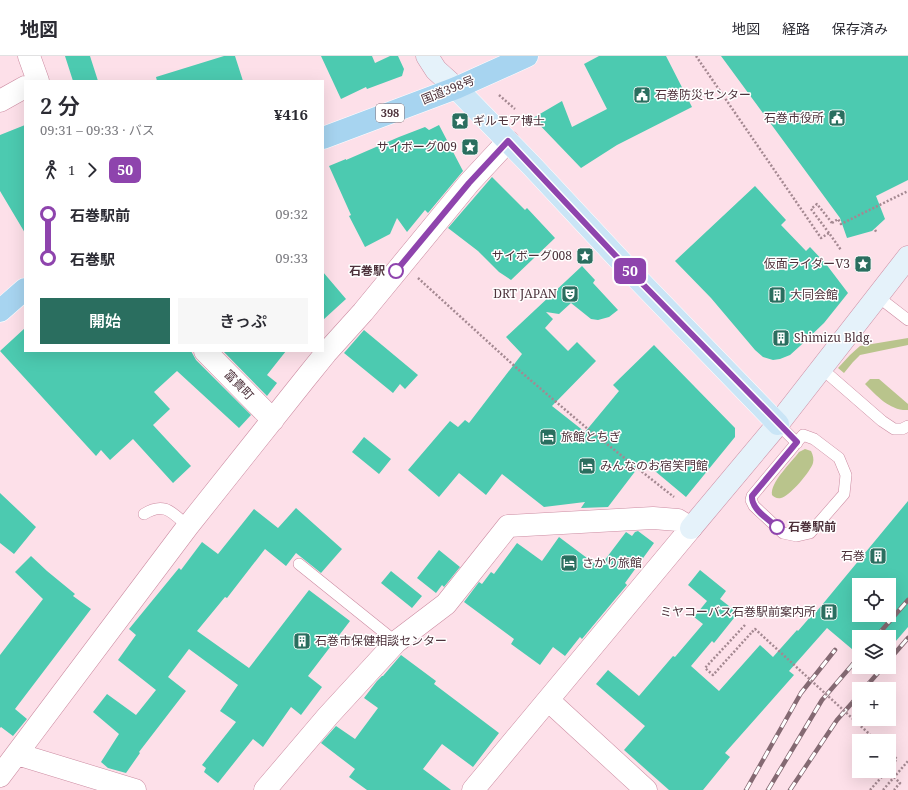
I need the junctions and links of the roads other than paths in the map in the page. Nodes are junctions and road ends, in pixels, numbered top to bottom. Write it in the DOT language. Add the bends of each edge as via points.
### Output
graph roads {
  1 [pos="29,56"];
  2 [pos="427,56"];
  3 [pos="527,56"];
  4 [pos="34,80"];
  5 [pos="24,88"];
  6 [pos="456,88"];
  7 [pos="0,101"];
  8 [pos="324,138"];
  9 [pos="508,141"];
  10 [pos="908,257"];
  11 [pos="24,290"];
  12 [pos="877,296"];
  13 [pos="0,311"];
  14 [pos="908,320"];
  15 [pos="206,352"];
  16 [pos="821,368"];
  17 [pos="273,420"];
  18 [pos="778,424"];
  19 [pos="908,426"];
  20 [pos="797,442"];
  21 [pos="144,514"];
  22 [pos="188,526"];
  23 [pos="691,528"];
  24 [pos="299,564"];
  25 [pos="396,642"];
  26 [pos="548,700"];
  27 [pos="17,754"];
  28 [pos="0,776"];
  29 [pos="135,790"];
  30 [pos="266,790"];
  31 [pos="473,790"];
  32 [pos="646,790"];
  1 -- 4 [label="street"];
  2 -- 6 [label="street" via="436,70"];
  3 -- 6 [label="highway, 国道398号 / 398"];
  5 -- 7 [label="street"];
  6 -- 8 [label="highway, 国道398号 / 398"];
  6 -- 9 [label="main road"];
  9 -- 17 [label="street" via="469,183"];
  9 -- 18 [label="main road"];
  10 -- 12 [label="street"];
  11 -- 13 [label="highway"];
  12 -- 14 [label="lane"];
  12 -- 16 [label="street"];
  15 -- 17 [label="street, 富貴町"];
  16 -- 18 [label="street"];
  16 -- 19 [label="lane" via="894,429"];
  17 -- 22 [label="street"];
  18 -- 20 [label="lane"];
  18 -- 23 [label="street"];
  20 -- 20 [label="lane" via="803,435 814,439 839,458 846,475 844,494 810,534 797,536 783,533 754,506 751,500"];
  21 -- 22 [label="lane" via="154,508 167,509"];
  22 -- 27 [label="street"];
  23 -- 25 [label="street" via="678,520 653,518 508,526 446,604"];
  23 -- 26 [label="street"];
  24 -- 25 [label="lane"];
  25 -- 30 [label="street" via="328,716"];
  26 -- 31 [label="street"];
  26 -- 32 [label="street"];
  27 -- 28 [label="street"];
  27 -- 29 [label="street"];
}
